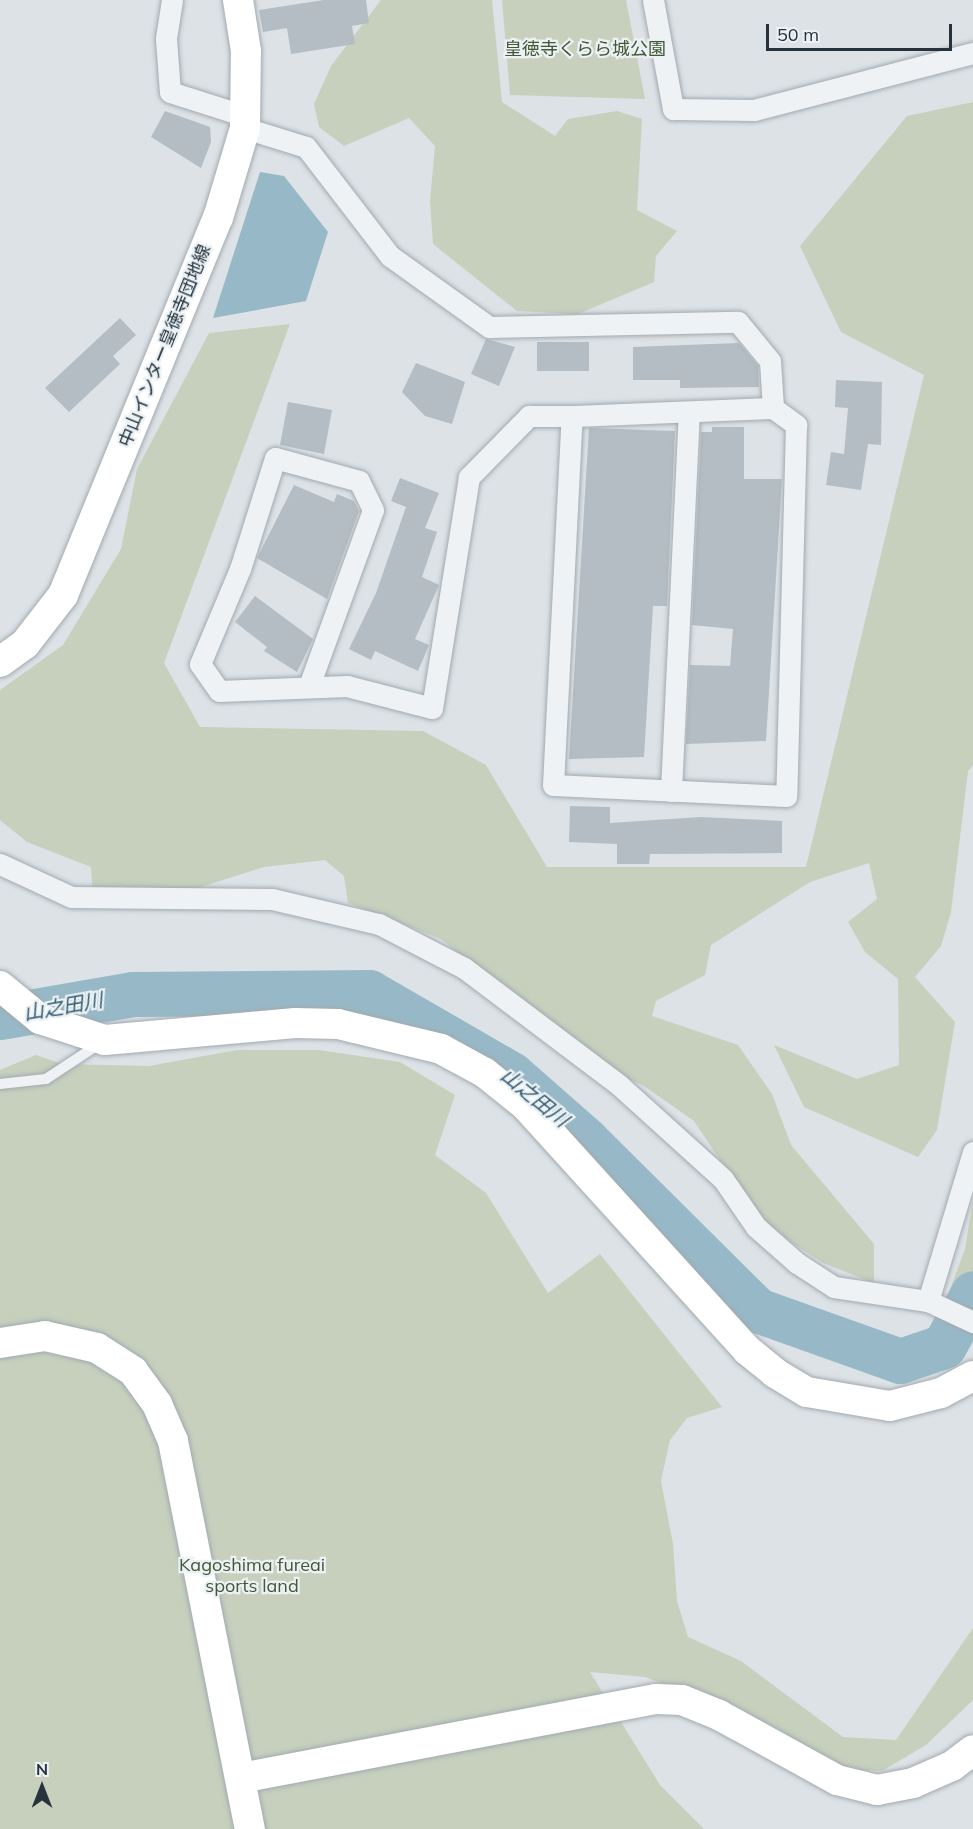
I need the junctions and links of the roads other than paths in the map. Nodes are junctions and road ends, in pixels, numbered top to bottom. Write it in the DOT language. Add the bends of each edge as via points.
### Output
graph roads {
  1 [pos="172,0"];
  2 [pos="238,0"];
  3 [pos="653,0"];
  4 [pos="973,53"];
  5 [pos="245,122"];
  6 [pos="773,408"];
  7 [pos="689,412"];
  8 [pos="572,417"];
  9 [pos="0,662"];
  10 [pos="309,686"];
  11 [pos="671,791"];
  12 [pos="0,864"];
  13 [pos="0,986"];
  14 [pos="95,1038"];
  15 [pos="0,1084"];
  16 [pos="973,1152"];
  17 [pos="938,1304"];
  18 [pos="973,1322"];
  19 [pos="0,1343"];
  20 [pos="973,1376"];
  21 [pos="973,1750"];
  22 [pos="241,1779"];
  23 [pos="250,1829"];
  1 -- 5 [label="street" via="166,39 170,92"];
  2 -- 5 [label="street, 中山インター皇徳寺団地線" via="246,51"];
  3 -- 4 [label="street" via="674,109 754,110"];
  5 -- 6 [label="street" via="306,147 390,256 489,327 738,322 770,361"];
  5 -- 9 [label="street, 中山インター皇徳寺団地線" via="218,218 63,595 26,644"];
  6 -- 7 [label="street"];
  6 -- 11 [label="street" via="796,425 786,796"];
  7 -- 8 [label="street"];
  7 -- 11 [label="street"];
  8 -- 10 [label="street" via="529,417 469,477 432,708 347,686"];
  8 -- 11 [label="street" via="553,785"];
  10 -- 10 [label="street" via="219,691 200,664 240,569 275,458 359,481 373,510"];
  12 -- 17 [label="street" via="71,897 272,899 379,924 464,968 619,1085 723,1179 756,1227 797,1263 834,1287"];
  13 -- 14 [label="street" via="40,1019"];
  14 -- 15 [label="lane" via="46,1079"];
  14 -- 20 [label="street" via="295,1023 338,1024 441,1049 485,1073 525,1105 747,1350 775,1373 807,1392 890,1406 941,1393"];
  16 -- 17 [label="street"];
  17 -- 18 [label="street"];
  19 -- 22 [label="street" via="45,1336 97,1348 132,1371 157,1404 172,1441"];
  21 -- 22 [label="street" via="952,1766 913,1784 877,1790 837,1780 719,1715 682,1700 656,1699"];
  22 -- 23 [label="street"];
}
